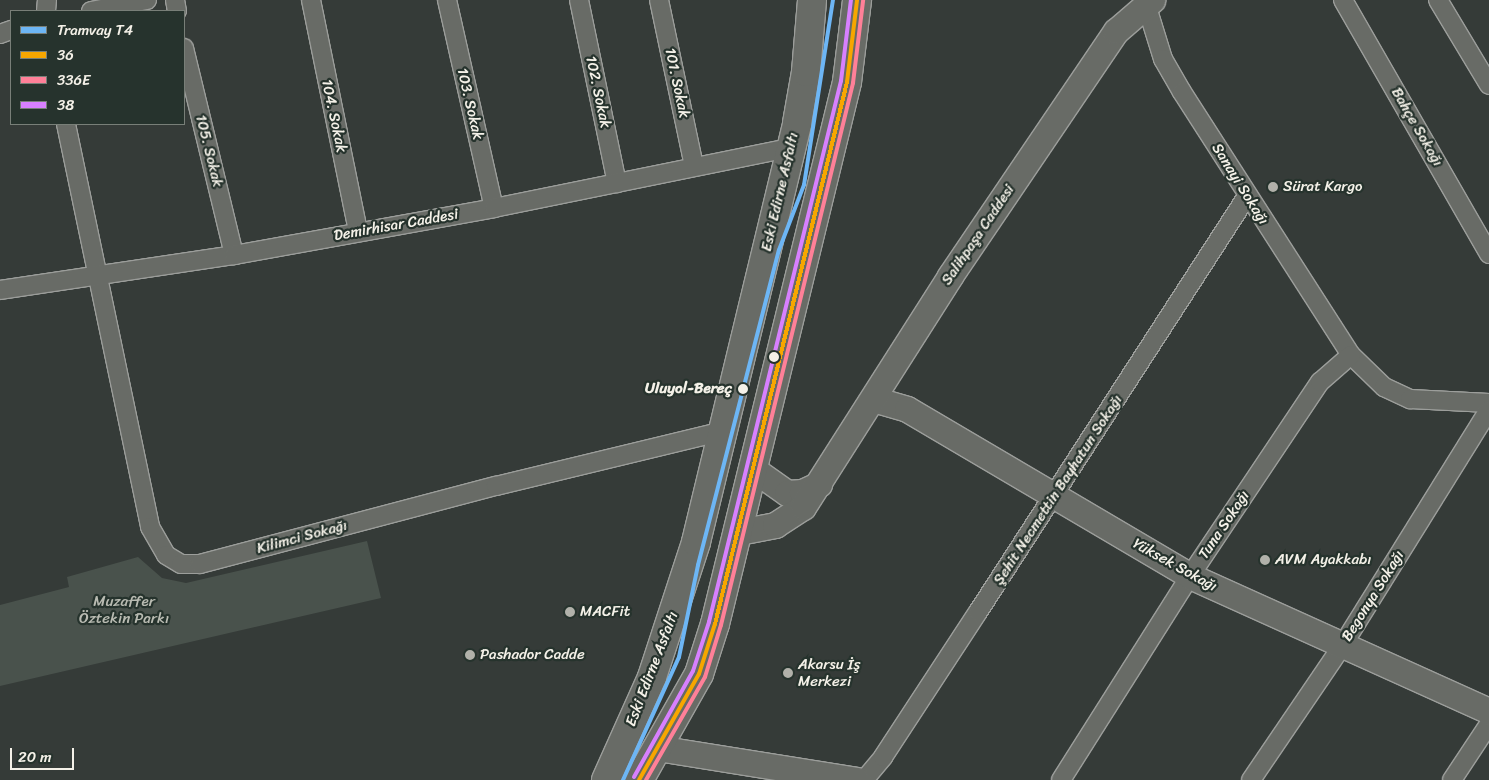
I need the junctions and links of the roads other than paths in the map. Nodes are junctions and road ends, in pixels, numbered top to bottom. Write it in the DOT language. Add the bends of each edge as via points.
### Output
graph roads {
  1 [pos="147,0"];
  2 [pos="310,0"];
  3 [pos="447,0"];
  4 [pos="580,0"];
  5 [pos="659,0"];
  6 [pos="812,0"];
  7 [pos="857,0"];
  8 [pos="1343,0"];
  9 [pos="1438,0"];
  10 [pos="1149,2"];
  11 [pos="96,10"];
  12 [pos="185,52"];
  13 [pos="1489,85"];
  14 [pos="66,125"];
  15 [pos="790,148"];
  16 [pos="694,166"];
  17 [pos="617,183"];
  18 [pos="1247,196"];
  19 [pos="494,208"];
  20 [pos="358,231"];
  21 [pos="234,254"];
  22 [pos="1489,254"];
  23 [pos="97,273"];
  24 [pos="0,290"];
  25 [pos="1351,355"];
  26 [pos="873,399"];
  27 [pos="1489,403"];
  28 [pos="1489,410"];
  29 [pos="723,431"];
  30 [pos="753,470"];
  31 [pos="819,484"];
  32 [pos="1054,496"];
  33 [pos="739,532"];
  34 [pos="696,542"];
  35 [pos="1190,576"];
  36 [pos="1342,646"];
  37 [pos="1489,711"];
  38 [pos="1489,724"];
  39 [pos="658,748"];
  40 [pos="606,780"];
  41 [pos="639,780"];
  42 [pos="856,780"];
  43 [pos="864,780"];
  44 [pos="1061,780"];
  45 [pos="1251,780"];
  46 [pos="1452,780"];
  1 -- 11 [label="street"];
  2 -- 20 [label="street, 104. Sokak"];
  3 -- 19 [label="street, 103. Sokak"];
  4 -- 17 [label="street, 102. Sokak"];
  5 -- 16 [label="street, 101. Sokak"];
  6 -- 15 [label="main road, Eski Edirne Asfaltı" via="806,72"];
  7 -- 30 [label="main road" via="847,82"];
  8 -- 22 [label="street, Bahçe Sokağı"];
  9 -- 13 [label="street"];
  10 -- 18 [label="street, Sanayi Sokağı" via="1164,59"];
  10 -- 26 [label="street, Salihpaşa Caddesi" via="1116,31 950,276"];
  12 -- 21 [label="street, 105. Sokak"];
  14 -- 23 [label="street, Kilimci Sokağı"];
  15 -- 16 [label="street, Demirhisar Caddesi"];
  15 -- 29 [label="main road, Eski Edirne Asfaltı"];
  16 -- 17 [label="street, Demirhisar Caddesi"];
  17 -- 19 [label="street, Demirhisar Caddesi"];
  18 -- 25 [label="street, Sanayi Sokağı"];
  18 -- 32 [label="street, Şehit Necmettin Bayhatun Sokağı"];
  19 -- 20 [label="street, Demirhisar Caddesi"];
  20 -- 21 [label="street, Demirhisar Caddesi"];
  21 -- 23 [label="street, Demirhisar Caddesi"];
  23 -- 24 [label="street, Demirhisar Caddesi"];
  23 -- 29 [label="street, Kilimci Sokağı" via="150,527 166,555 181,564 200,564 496,486"];
  25 -- 27 [label="street, Sanayi Sokağı" via="1384,387 1410,399"];
  25 -- 35 [label="street, Tuna Sokağı" via="1320,382"];
  26 -- 31 [label="street, Salihpaşa Caddesi"];
  26 -- 32 [label="street, Yüksek Sokağı" via="907,409"];
  28 -- 36 [label="street, Begonya Sokağı"];
  29 -- 34 [label="main road, Eski Edirne Asfaltı"];
  30 -- 31 [label="street" via="787,493 802,492"];
  30 -- 33 [label="main road"];
  31 -- 33 [label="street, Salihpaşa Caddesi" via="803,507 785,520"];
  32 -- 35 [label="street, Yüksek Sokağı"];
  32 -- 43 [label="street, Şehit Necmettin Bayhatun Sokağı" via="883,757"];
  33 -- 34 [label="main road"];
  33 -- 39 [label="main road" via="702,667"];
  34 -- 40 [label="main road, Eski Edirne Asfaltı" via="661,653"];
  35 -- 36 [label="street, Yüksek Sokağı"];
  35 -- 44 [label="street, Tuna Sokağı"];
  36 -- 37 [label="street, Yüksek Sokağı"];
  36 -- 45 [label="street, Begonya Sokağı"];
  38 -- 46 [label="street"];
  39 -- 41 [label="main road"];
  39 -- 42 [label="street"];
}
